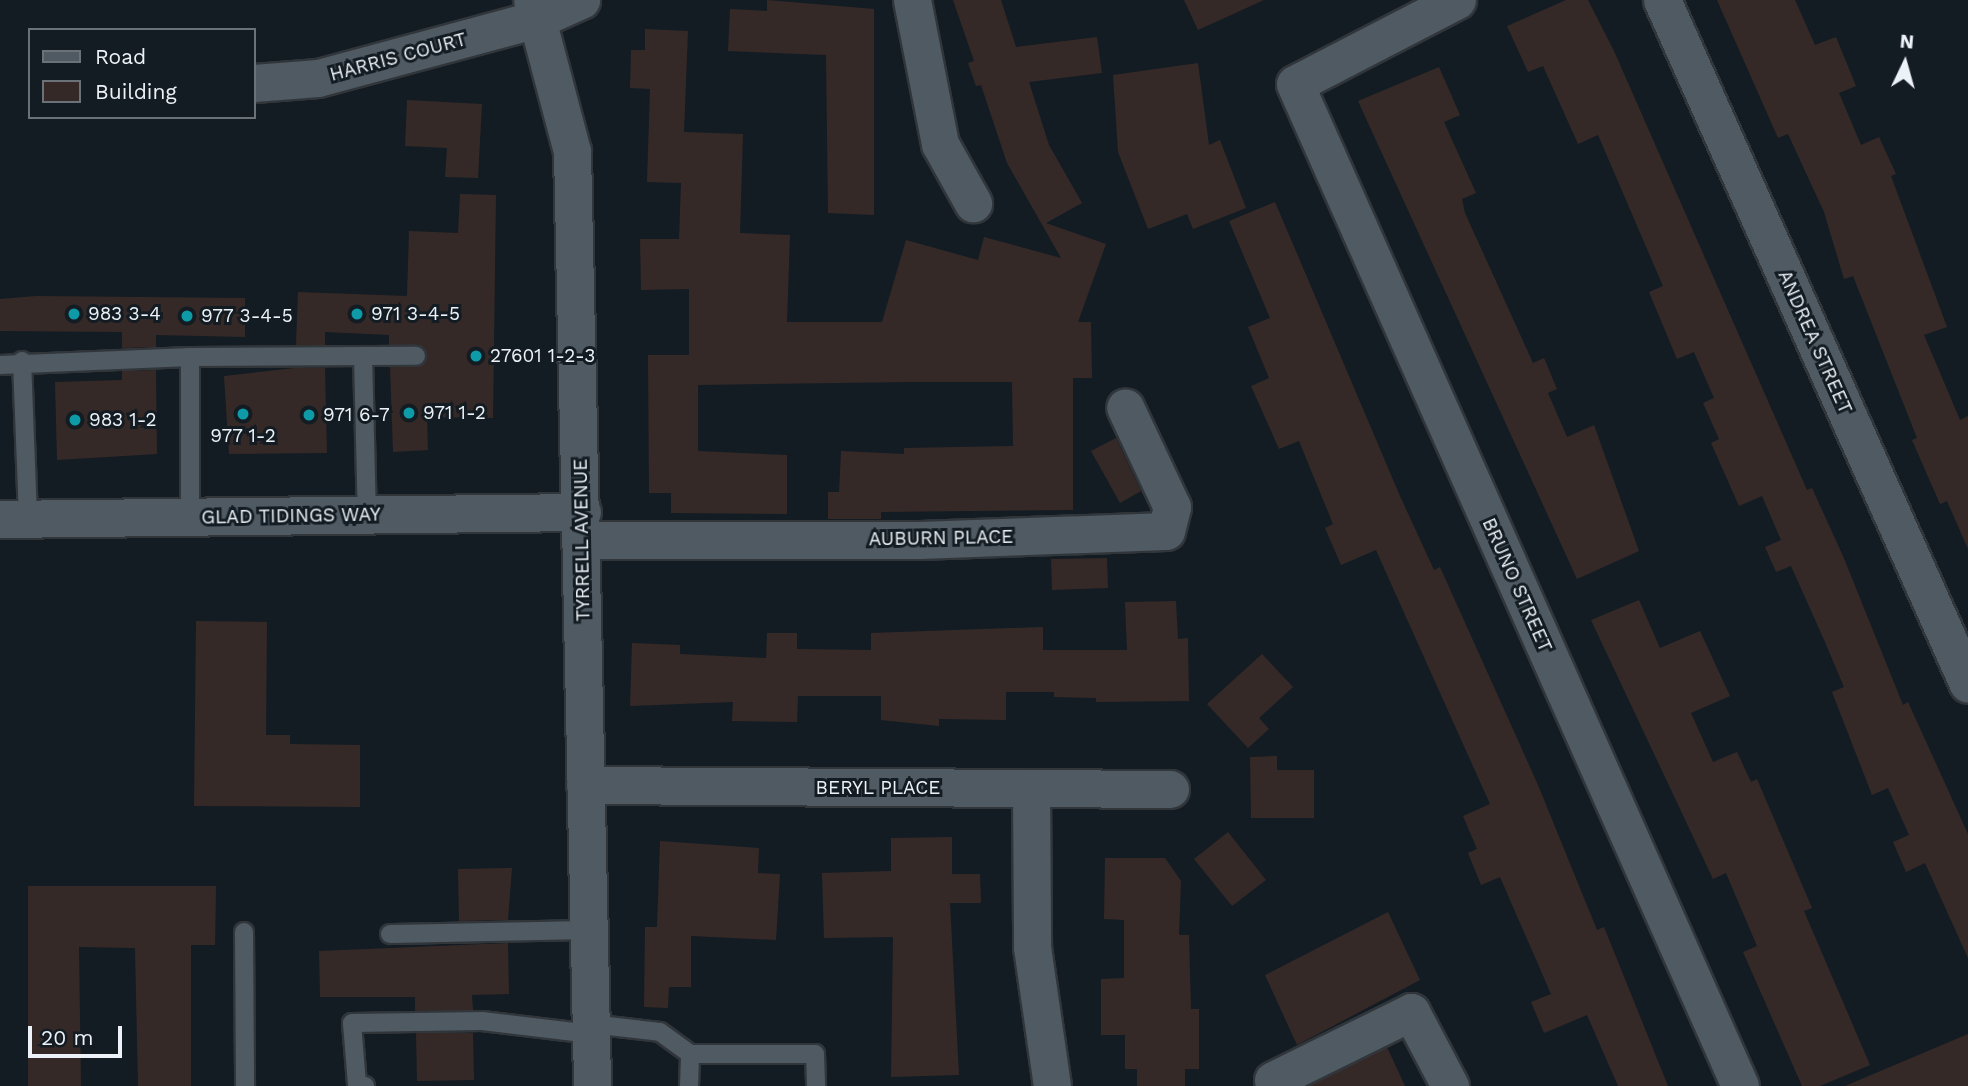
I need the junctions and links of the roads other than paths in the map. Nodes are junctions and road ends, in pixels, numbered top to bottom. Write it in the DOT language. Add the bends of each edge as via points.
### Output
graph roads {
  1 [pos="582,0"];
  2 [pos="912,0"];
  3 [pos="1457,0"];
  4 [pos="1662,0"];
  5 [pos="536,9"];
  6 [pos="256,83"];
  7 [pos="973,203"];
  8 [pos="363,356"];
  9 [pos="416,356"];
  10 [pos="190,357"];
  11 [pos="22,360"];
  12 [pos="0,365"];
  13 [pos="1125,407"];
  14 [pos="368,515"];
  15 [pos="190,517"];
  16 [pos="14,519"];
  17 [pos="582,526"];
  18 [pos="1968,684"];
  19 [pos="585,785"];
  20 [pos="1031,788"];
  21 [pos="1170,789"];
  22 [pos="589,930"];
  23 [pos="244,932"];
  24 [pos="390,934"];
  25 [pos="591,1029"];
  26 [pos="690,1054"];
  27 [pos="1273,1080"];
  28 [pos="245,1086"];
  29 [pos="365,1086"];
  30 [pos="592,1086"];
  31 [pos="689,1086"];
  32 [pos="816,1086"];
  33 [pos="1052,1086"];
  34 [pos="1450,1086"];
  35 [pos="1740,1086"];
  1 -- 5 [label="street, HARRIS COURT"];
  2 -- 7 [label="street" via="940,144"];
  3 -- 35 [label="street, BRUNO STREET" via="1295,84"];
  4 -- 18 [label="street, ANDREA STREET"];
  5 -- 6 [label="street, HARRIS COURT" via="318,78"];
  5 -- 17 [label="street, TYRRELL AVENUE" via="572,151"];
  8 -- 9 [label="lane"];
  8 -- 10 [label="lane"];
  8 -- 14 [label="lane"];
  10 -- 11 [label="lane"];
  10 -- 15 [label="lane"];
  11 -- 12 [label="lane"];
  11 -- 16 [label="lane"];
  13 -- 17 [label="street, AUBURN PLACE" via="1171,507 1166,531 920,540"];
  14 -- 15 [label="street, GLAD TIDINGS WAY"];
  14 -- 17 [label="street, GLAD TIDINGS WAY"];
  15 -- 16 [label="street, GLAD TIDINGS WAY"];
  17 -- 19 [label="street, TYRRELL AVENUE"];
  19 -- 20 [label="street, BERYL PLACE"];
  19 -- 22 [label="street, TYRRELL AVENUE"];
  20 -- 21 [label="street, BERYL PLACE"];
  20 -- 33 [label="street" via="1032,947"];
  22 -- 24 [label="lane"];
  22 -- 25 [label="street, TYRRELL AVENUE"];
  23 -- 28 [label="lane"];
  25 -- 26 [label="lane" via="660,1032"];
  25 -- 29 [label="lane" via="482,1021 352,1023 356,1084"];
  25 -- 30 [label="street, TYRRELL AVENUE"];
  26 -- 31 [label="lane"];
  26 -- 32 [label="lane" via="815,1054"];
  27 -- 34 [label="street" via="1411,1012"];
}
